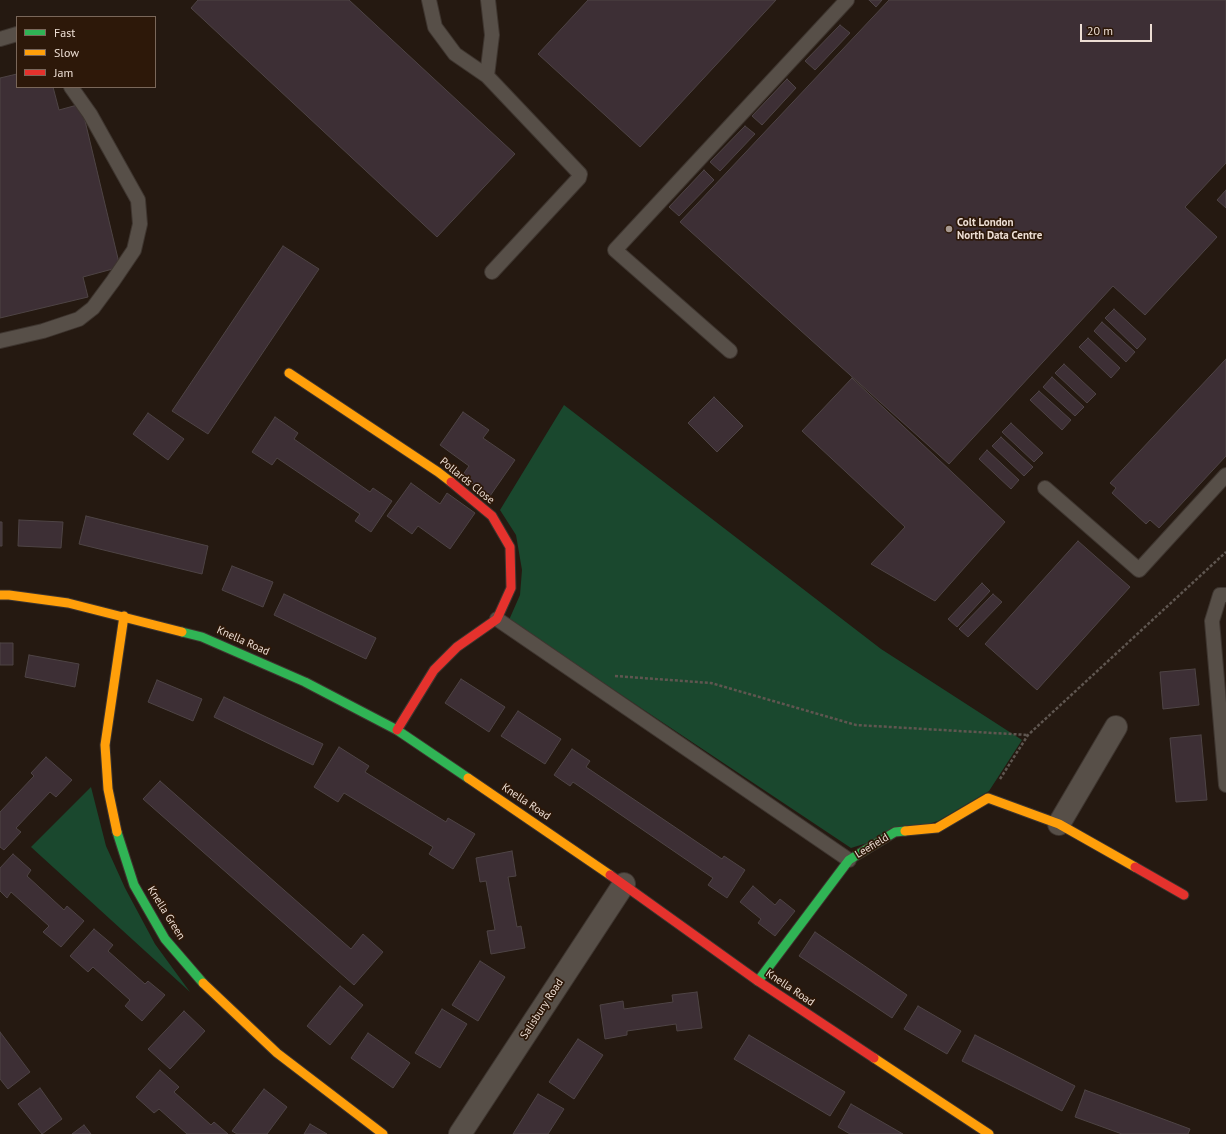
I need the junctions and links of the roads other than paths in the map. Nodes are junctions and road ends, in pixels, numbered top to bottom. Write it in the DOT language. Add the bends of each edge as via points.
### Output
graph roads {
  1 [pos="429,0"];
  2 [pos="488,0"];
  3 [pos="847,0"];
  4 [pos="16,34"];
  5 [pos="0,39"];
  6 [pos="487,76"];
  7 [pos="72,88"];
  8 [pos="492,272"];
  9 [pos="0,341"];
  10 [pos="730,351"];
  11 [pos="289,372"];
  12 [pos="1226,475"];
  13 [pos="1045,488"];
  14 [pos="0,595"];
  15 [pos="1226,595"];
  16 [pos="124,616"];
  17 [pos="498,619"];
  18 [pos="1224,720"];
  19 [pos="1116,727"];
  20 [pos="397,730"];
  21 [pos="1226,785"];
  22 [pos="1059,824"];
  23 [pos="849,860"];
  24 [pos="624,884"];
  25 [pos="1184,895"];
  26 [pos="758,982"];
  27 [pos="383,1134"];
  28 [pos="460,1134"];
  29 [pos="989,1134"];
  1 -- 6 [label="lane" via="435,27 455,54"];
  2 -- 6 [label="lane" via="492,35"];
  3 -- 10 [label="lane" via="615,250"];
  4 -- 5 [label="lane"];
  6 -- 8 [label="lane" via="580,174 580,178"];
  7 -- 9 [label="lane" via="90,114 138,200 140,224 134,250 93,308 79,319"];
  11 -- 17 [label="street, Pollards Close" via="438,472 492,516 510,547 511,588"];
  12 -- 13 [label="lane" via="1139,570"];
  14 -- 16 [label="street, Knella Road" via="68,603"];
  15 -- 18 [label="lane" via="1220,596 1212,622"];
  16 -- 20 [label="street, Knella Road" via="202,637 306,682"];
  16 -- 27 [label="street, Knella Green" via="105,744 108,789 118,839 134,885 164,939 208,990 278,1053"];
  17 -- 20 [label="street" via="457,647 434,670"];
  17 -- 23 [label="lane"];
  18 -- 21 [label="lane"];
  19 -- 22 [label="street"];
  20 -- 24 [label="street, Knella Road"];
  22 -- 23 [label="street, Leefield" via="988,798 937,828 895,832"];
  22 -- 25 [label="street"];
  23 -- 26 [label="street, Leefield"];
  24 -- 26 [label="street, Knella Road"];
  24 -- 28 [label="street, Salisbury Road"];
  26 -- 29 [label="street, Knella Road"];
}
